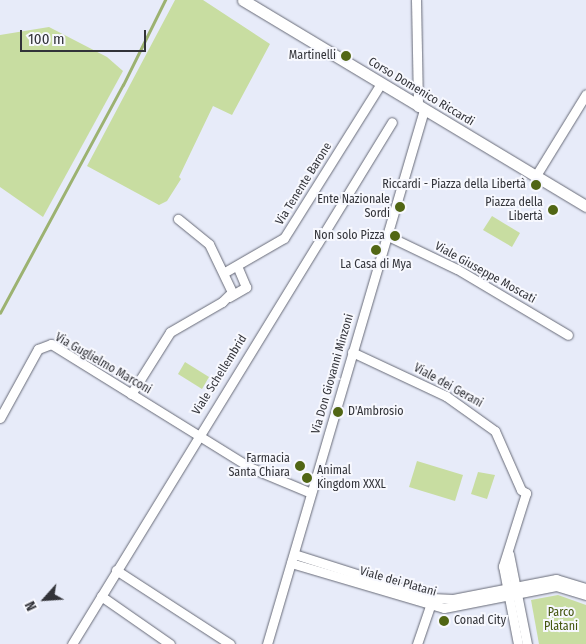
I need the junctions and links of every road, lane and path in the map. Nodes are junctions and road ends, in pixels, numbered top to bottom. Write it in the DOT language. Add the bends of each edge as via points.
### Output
graph roads {
  1 [pos="243,0"];
  2 [pos="416,0"];
  3 [pos="380,85"];
  4 [pos="586,94"];
  5 [pos="421,109"];
  6 [pos="392,122"];
  7 [pos="536,176"];
  8 [pos="586,206"];
  9 [pos="178,219"];
  10 [pos="388,236"];
  11 [pos="237,266"];
  12 [pos="225,272"];
  13 [pos="229,297"];
  14 [pos="568,335"];
  15 [pos="352,352"];
  16 [pos="131,394"];
  17 [pos="0,418"];
  18 [pos="198,435"];
  19 [pos="311,493"];
  20 [pos="292,559"];
  21 [pos="116,570"];
  22 [pos="586,588"];
  23 [pos="511,593"];
  24 [pos="101,596"];
  25 [pos="586,596"];
  26 [pos="431,602"];
  27 [pos="72,644"];
  28 [pos="170,644"];
  29 [pos="230,644"];
  30 [pos="267,644"];
  31 [pos="417,644"];
  32 [pos="518,644"];
  33 [pos="527,644"];
  1 -- 3 [label="main road, Corso Domenico Riccardi"];
  2 -- 5 [label="street, Via Don Giovanni Minzoni"];
  3 -- 5 [label="main road, Corso Domenico Riccardi"];
  3 -- 11 [label="street, Via Tenente Barone" via="284,238"];
  4 -- 7 [label="street"];
  5 -- 7 [label="main road, Corso Domenico Riccardi"];
  5 -- 10 [label="street, Via Don Giovanni Minzoni"];
  6 -- 18 [label="street, Viale Schellembrid"];
  7 -- 8 [label="main road, Corso Domenico Riccardi"];
  9 -- 12 [label="street" via="203,236"];
  10 -- 14 [label="street, Viale Giuseppe Moscati" via="457,269"];
  10 -- 15 [label="street, Via Don Giovanni Minzoni"];
  11 -- 12 [label="street, Via Tenente Barone"];
  11 -- 13 [label="street" via="246,287"];
  12 -- 13 [label="street" via="232,286"];
  13 -- 16 [label="street" via="170,332"];
  15 -- 19 [label="street, Via Don Giovanni Minzoni"];
  15 -- 23 [label="street, Viale dei Gerani" via="446,396 495,430 521,490 526,493 509,546"];
  16 -- 17 [label="street, Via Guglielmo Marconi" via="51,344 45,344 38,349"];
  16 -- 18 [label="street, Via Guglielmo Marconi"];
  18 -- 19 [label="street, Via Guglielmo Marconi" via="261,473"];
  18 -- 21 [label="street, Viale Schellembrid"];
  19 -- 20 [label="street, Via Don Giovanni Minzoni"];
  20 -- 26 [label="street, Viale dei Platani"];
  20 -- 30 [label="street, Via Don Giovanni Minzoni"];
  21 -- 24 [label="street, Viale Schellembrid"];
  21 -- 29 [label="street"];
  22 -- 23 [label="street, Viale dei Platani" via="556,579"];
  23 -- 25 [label="street, Viale dei Platani" via="556,586"];
  23 -- 26 [label="street, Viale dei Platani" via="454,608"];
  23 -- 32 [label="street"];
  23 -- 33 [label="street"];
  24 -- 27 [label="street, Viale Schellembrid"];
  24 -- 28 [label="street"];
  26 -- 31 [label="street"];
}
